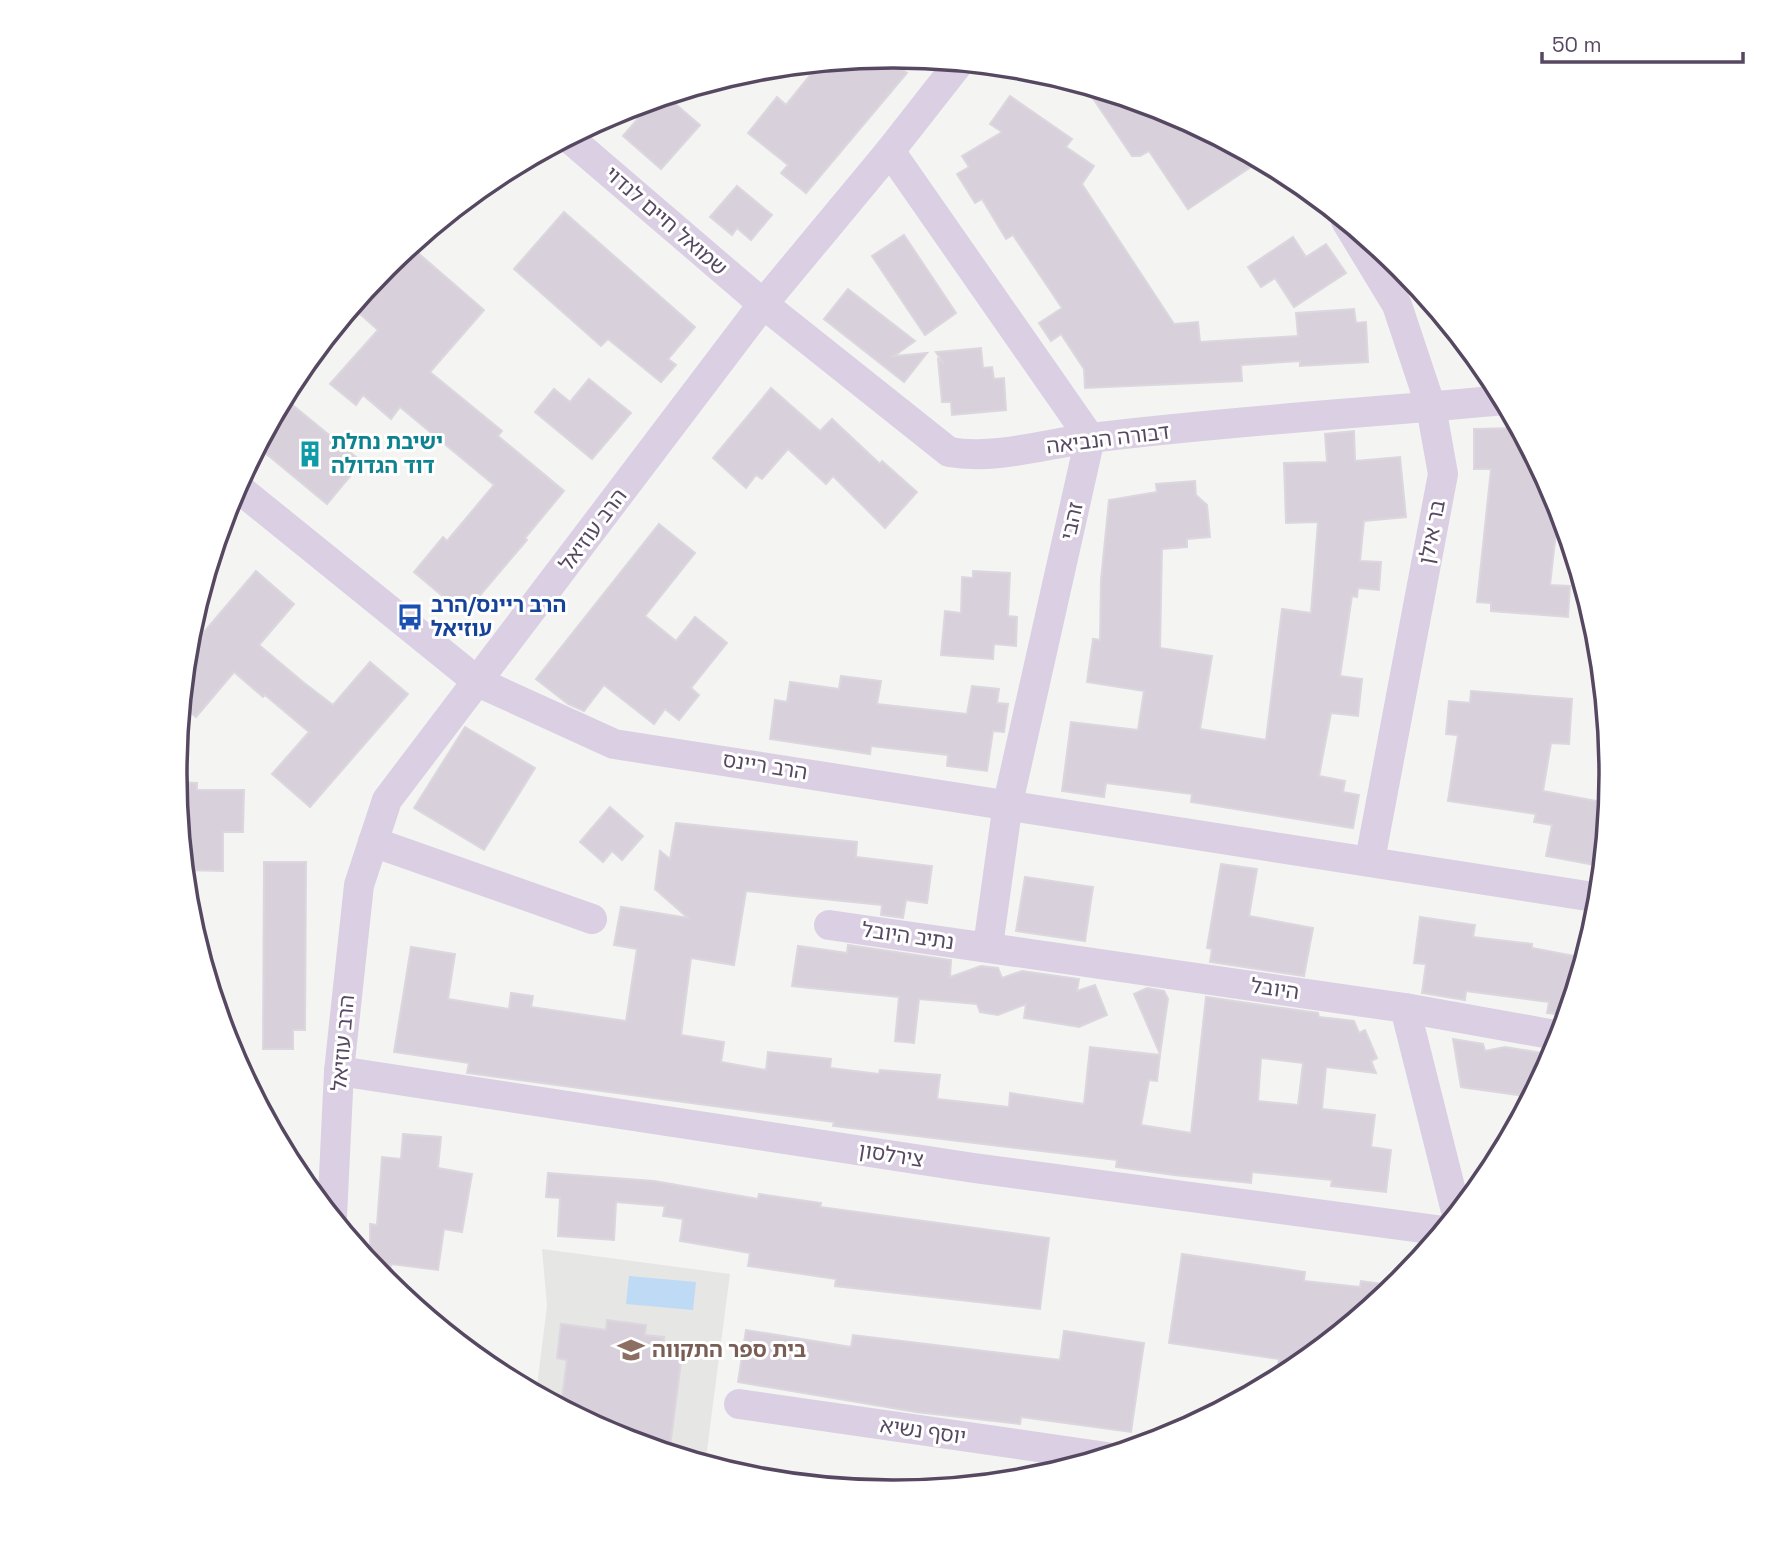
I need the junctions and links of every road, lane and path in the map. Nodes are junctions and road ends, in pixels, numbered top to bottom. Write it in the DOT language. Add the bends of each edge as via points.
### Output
graph roads {
  1 [pos="953,71"];
  2 [pos="576,143"];
  3 [pos="890,151"];
  4 [pos="1361,245"];
  5 [pos="763,304"];
  6 [pos="1493,401"];
  7 [pos="1432,407"];
  8 [pos="1090,438"];
  9 [pos="246,493"];
  10 [pos="478,682"];
  11 [pos="1008,803"];
  12 [pos="373,842"];
  13 [pos="1370,860"];
  14 [pos="1589,896"];
  15 [pos="593,919"];
  16 [pos="829,925"];
  17 [pos="988,946"];
  18 [pos="1405,1008"];
  19 [pos="1550,1033"];
  20 [pos="339,1071"];
  21 [pos="331,1201"];
  22 [pos="1454,1204"];
  23 [pos="1433,1229"];
  24 [pos="739,1404"];
  25 [pos="1086,1454"];
  1 -- 3 [label="street, הרב עוזיאל"];
  2 -- 5 [label="street, שמואל חיים לנדוי"];
  3 -- 5 [label="street, הרב עוזיאל"];
  3 -- 8 [label="street"];
  4 -- 7 [label="street, בר אילן" via="1396,305"];
  5 -- 8 [label="street, דבורה הנביאה" via="949,452 1009,452"];
  5 -- 10 [label="street, הרב עוזיאל"];
  6 -- 7 [label="street, דבורה הנביאה"];
  7 -- 8 [label="street, דבורה הנביאה"];
  7 -- 13 [label="street, בר אילן" via="1443,474"];
  8 -- 11 [label="street, זהבי"];
  9 -- 10 [label="street, הרב ריינס"];
  10 -- 11 [label="street, הרב ריינס" via="614,744"];
  10 -- 12 [label="street, הרב עוזיאל" via="387,800"];
  11 -- 13 [label="street, הרב ריינס"];
  11 -- 17 [label="street, זהבי"];
  12 -- 15 [label="street"];
  12 -- 20 [label="street, הרב עוזיאל" via="359,885"];
  13 -- 14 [label="street, הרב ריינס"];
  16 -- 17 [label="street, נתיב היובל"];
  17 -- 18 [label="street, היובל"];
  18 -- 19 [label="street, היובל"];
  18 -- 22 [label="street"];
  20 -- 21 [label="street, הרב עוזיאל"];
  20 -- 23 [label="street, צירלסון" via="974,1168"];
  24 -- 25 [label="street, יוסף נשיא"];
}
